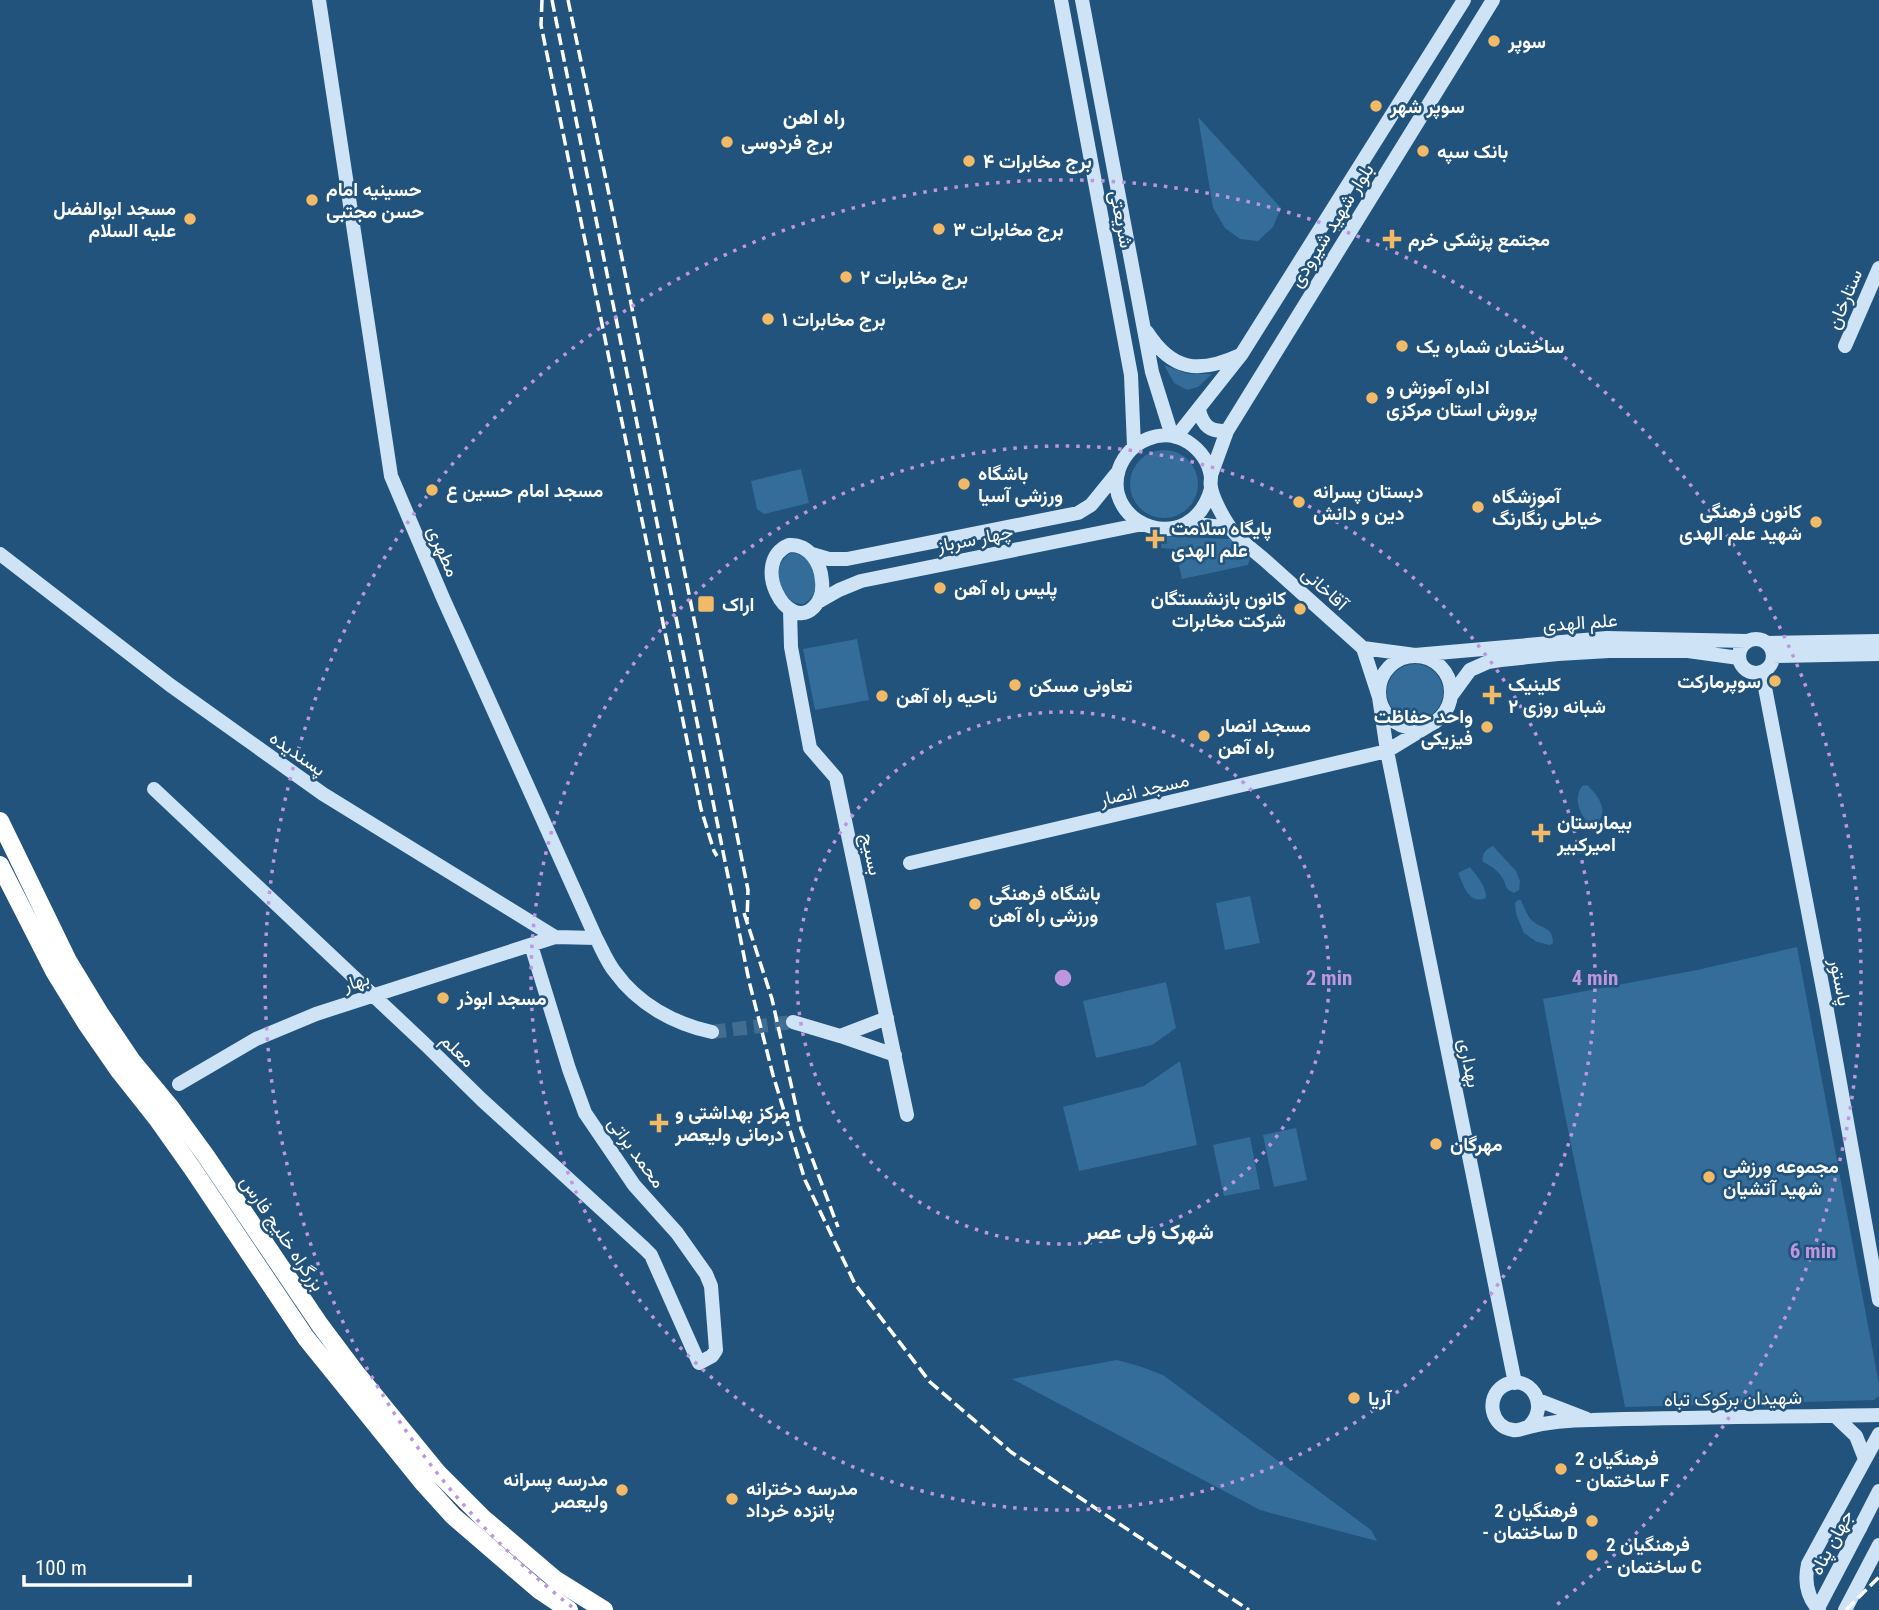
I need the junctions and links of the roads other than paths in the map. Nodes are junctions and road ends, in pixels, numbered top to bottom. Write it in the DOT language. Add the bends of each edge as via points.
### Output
graph roads {
  1 [pos="319,0"];
  2 [pos="1061,0"];
  3 [pos="1082,0"];
  4 [pos="1464,0"];
  5 [pos="1493,0"];
  6 [pos="1879,268"];
  7 [pos="1143,326"];
  8 [pos="1845,346"];
  9 [pos="1241,355"];
  10 [pos="1152,372"];
  11 [pos="1131,375"];
  12 [pos="1199,410"];
  13 [pos="1227,431"];
  14 [pos="1174,437"];
  15 [pos="1134,446"];
  16 [pos="1118,472"];
  17 [pos="1211,482"];
  18 [pos="1188,523"];
  19 [pos="1143,524"];
  20 [pos="1230,528"];
  21 [pos="0,554"];
  22 [pos="812,554"];
  23 [pos="818,602"];
  24 [pos="790,609"];
  25 [pos="1747,641"];
  26 [pos="1879,641"];
  27 [pos="1363,648"];
  28 [pos="1771,650"];
  29 [pos="1879,654"];
  30 [pos="1415,656"];
  31 [pos="1739,658"];
  32 [pos="1762,672"];
  33 [pos="1451,696"];
  34 [pos="1379,697"];
  35 [pos="1428,726"];
  36 [pos="1387,751"];
  37 [pos="154,789"];
  38 [pos="0,821"];
  39 [pos="910,863"];
  40 [pos="0,865"];
  41 [pos="555,937"];
  42 [pos="596,938"];
  43 [pos="531,945"];
  44 [pos="374,996"];
  45 [pos="887,1018"];
  46 [pos="793,1022"];
  47 [pos="712,1032"];
  48 [pos="840,1036"];
  49 [pos="895,1055"];
  50 [pos="179,1084"];
  51 [pos="907,1115"];
  52 [pos="1879,1300"];
  53 [pos="699,1363"];
  54 [pos="1515,1383"];
  55 [pos="1538,1400"];
  56 [pos="1879,1415"];
  57 [pos="1835,1416"];
  58 [pos="1588,1420"];
  59 [pos="1528,1427"];
  60 [pos="1879,1434"];
  61 [pos="1865,1459"];
  62 [pos="1879,1491"];
  63 [pos="1879,1545"];
  64 [pos="569,1610"];
  65 [pos="604,1610"];
  66 [pos="1818,1610"];
  67 [pos="1845,1610"];
  1 -- 42 [label="street, مطهری" via="391,476"];
  2 -- 11 [label="street, شریعتی"];
  3 -- 7 [label="street, شریعتی"];
  4 -- 9 [label="street, بلوار شهید شیرودی"];
  5 -- 13 [label="street, بلوار شهید شیرودی"];
  6 -- 8 [label="street, ستارخان"];
  7 -- 9 [label="street" via="1156,346 1188,365 1202,367"];
  7 -- 10 [label="street, شریعتی"];
  9 -- 12 [label="street, بلوار شهید شیرودی"];
  10 -- 11 [label="street" via="1143,383"];
  10 -- 14 [label="street, شریعتی"];
  11 -- 15 [label="street, شریعتی"];
  12 -- 13 [label="street" via="1208,428"];
  12 -- 14 [label="street, بلوار شهید شیرودی"];
  13 -- 17 [label="street, بلوار شهید شیرودی"];
  14 -- 15 [label="street" via="1159,436"];
  14 -- 17 [label="street" via="1197,449 1206,461"];
  15 -- 16 [label="street"];
  16 -- 19 [label="street" via="1122,503"];
  16 -- 22 [label="street, چهار سرباز" via="1091,505 1078,513 847,559"];
  17 -- 18 [label="street" via="1207,503"];
  17 -- 20 [label="street"];
  18 -- 19 [label="street" via="1174,529"];
  18 -- 20 [label="street"];
  19 -- 23 [label="street, چهار سرباز" via="861,580"];
  20 -- 27 [label="street, آقاخانی"];
  21 -- 41 [label="street, پسندیده" via="170,685 323,794"];
  22 -- 23 [label="street" via="821,573"];
  22 -- 24 [label="street" via="789,545 774,559 775,589"];
  23 -- 24 [label="street" via="805,612"];
  24 -- 45 [label="street, بسیج" via="790,647 810,748 836,778"];
  25 -- 28 [label="street" via="1758,638"];
  25 -- 30 [label="street, علم الهدی" via="1607,638"];
  25 -- 31 [label="street"];
  26 -- 28 [label="street"];
  27 -- 30 [label="street"];
  27 -- 34 [label="street"];
  28 -- 29 [label="street"];
  28 -- 32 [label="street" via="1772,663"];
  30 -- 33 [label="street" via="1427,657 1446,672"];
  30 -- 34 [label="street" via="1402,658 1384,673"];
  31 -- 32 [label="street" via="1748,671"];
  31 -- 33 [label="street, علم الهدی" via="1688,651 1608,650 1501,660 1470,670"];
  32 -- 52 [label="street, پاستور"];
  33 -- 35 [label="street" via="1444,714"];
  34 -- 35 [label="street" via="1396,723"];
  34 -- 36 [label="street, بهداری"];
  35 -- 36 [label="street, مسجد انصار"];
  36 -- 39 [label="street, مسجد انصار"];
  36 -- 54 [label="street, بهداری"];
  37 -- 44 [label="street, معلم"];
  38 -- 65 [label="highway, بزرگراه خلیج فارس" via="68,961 99,1012 356,1373 437,1472 484,1518 556,1580"];
  40 -- 64 [label="highway, بزرگراه خلیج فارس" via="86,1023 192,1168 306,1338 453,1516"];
  41 -- 42 [label="street"];
  41 -- 43 [label="street, بهار"];
  42 -- 47 [label="street, مطهری" via="614,971 648,1005 692,1028"];
  43 -- 44 [label="street, بهار"];
  43 -- 53 [label="street, محمد براتی" via="585,1113 634,1185 706,1273 716,1350"];
  44 -- 50 [label="street, بهار" via="256,1040"];
  44 -- 53 [label="street, معلم" via="645,1248"];
  45 -- 48 [label="street"];
  45 -- 49 [label="street, بسیج"];
  46 -- 48 [label="street"];
  48 -- 49 [label="street"];
  49 -- 51 [label="street, بسیج"];
  54 -- 55 [label="street" via="1530,1387"];
  54 -- 59 [label="street" via="1496,1394 1494,1416 1513,1430"];
  55 -- 58 [label="street"];
  55 -- 59 [label="street" via="1538,1415"];
  56 -- 57 [label="street, شهیدان برکوک تباه"];
  57 -- 58 [label="street, شهیدان برکوک تباه"];
  57 -- 61 [label="street" via="1856,1436"];
  58 -- 59 [label="street, شهیدان برکوک تباه"];
  60 -- 61 [label="street"];
  61 -- 66 [label="street" via="1808,1564 1806,1582"];
  62 -- 66 [label="street, جهان پناه, bridge"];
  63 -- 67 [label="street"];
}
